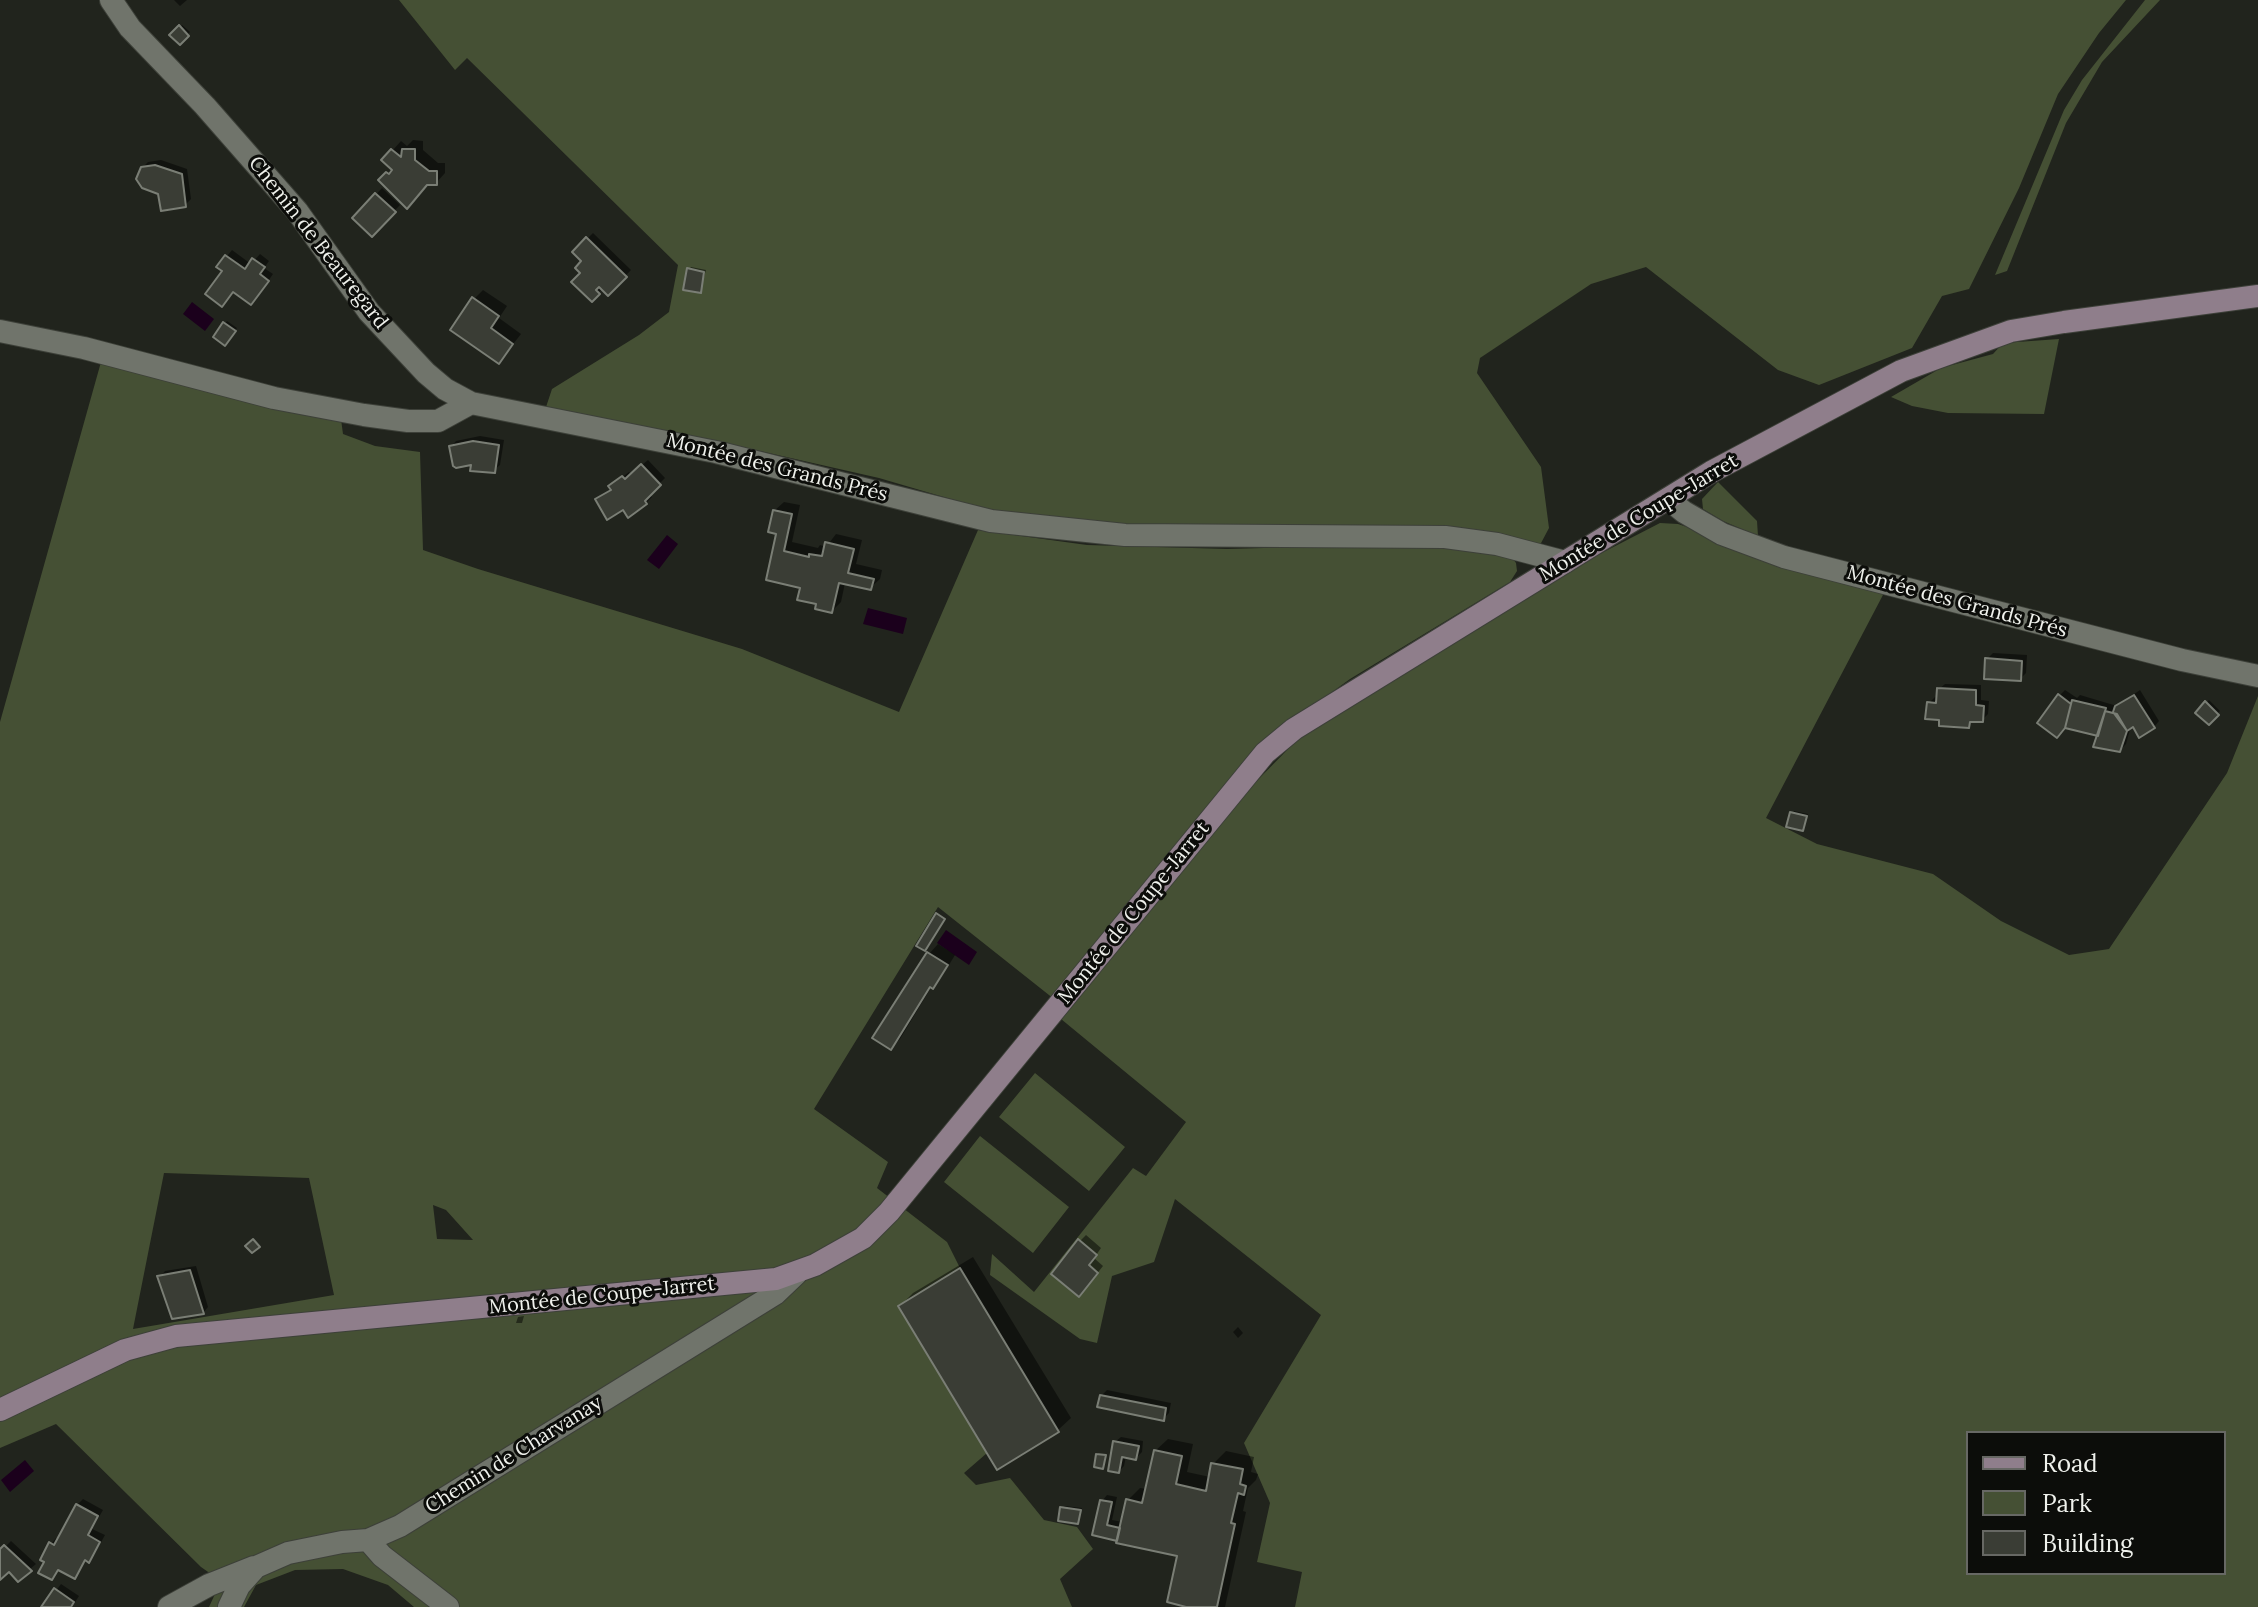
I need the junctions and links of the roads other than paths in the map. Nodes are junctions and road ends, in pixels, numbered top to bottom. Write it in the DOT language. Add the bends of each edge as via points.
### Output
graph roads {
  1 [pos="111,0"];
  2 [pos="2258,296"];
  3 [pos="0,331"];
  4 [pos="471,403"];
  5 [pos="1668,499"];
  6 [pos="1565,562"];
  7 [pos="2258,676"];
  8 [pos="796,1274"];
  9 [pos="0,1410"];
  10 [pos="368,1540"];
  11 [pos="256,1567"];
  12 [pos="169,1607"];
  13 [pos="229,1607"];
  14 [pos="448,1607"];
  1 -- 4 [label="street, Chemin de Beauregard" via="130,28 297,211 369,312 426,373"];
  2 -- 5 [label="main road, Montée de Coupe-Jarret" via="2011,331 1963,347 1901,371"];
  3 -- 4 [label="street" via="364,415 438,421"];
  4 -- 6 [label="street, Montée des Grands Prés" via="716,452 991,521 1125,535 1445,537"];
  5 -- 6 [label="main road, Montée de Coupe-Jarret"];
  5 -- 7 [label="street, Montée des Grands Prés" via="1722,534 1784,557"];
  6 -- 8 [label="main road, Montée de Coupe-Jarret" via="1294,729 1265,753 889,1212 852,1245"];
  8 -- 9 [label="main road, Montée de Coupe-Jarret" via="176,1336 125,1350"];
  8 -- 10 [label="street, Chemin de Charvanay" via="775,1294 400,1526"];
  10 -- 11 [label="street, Chemin de Charvanay" via="288,1553"];
  10 -- 14 [label="street"];
  11 -- 12 [label="street, Chemin de Charvanay"];
  11 -- 13 [label="street"];
}
